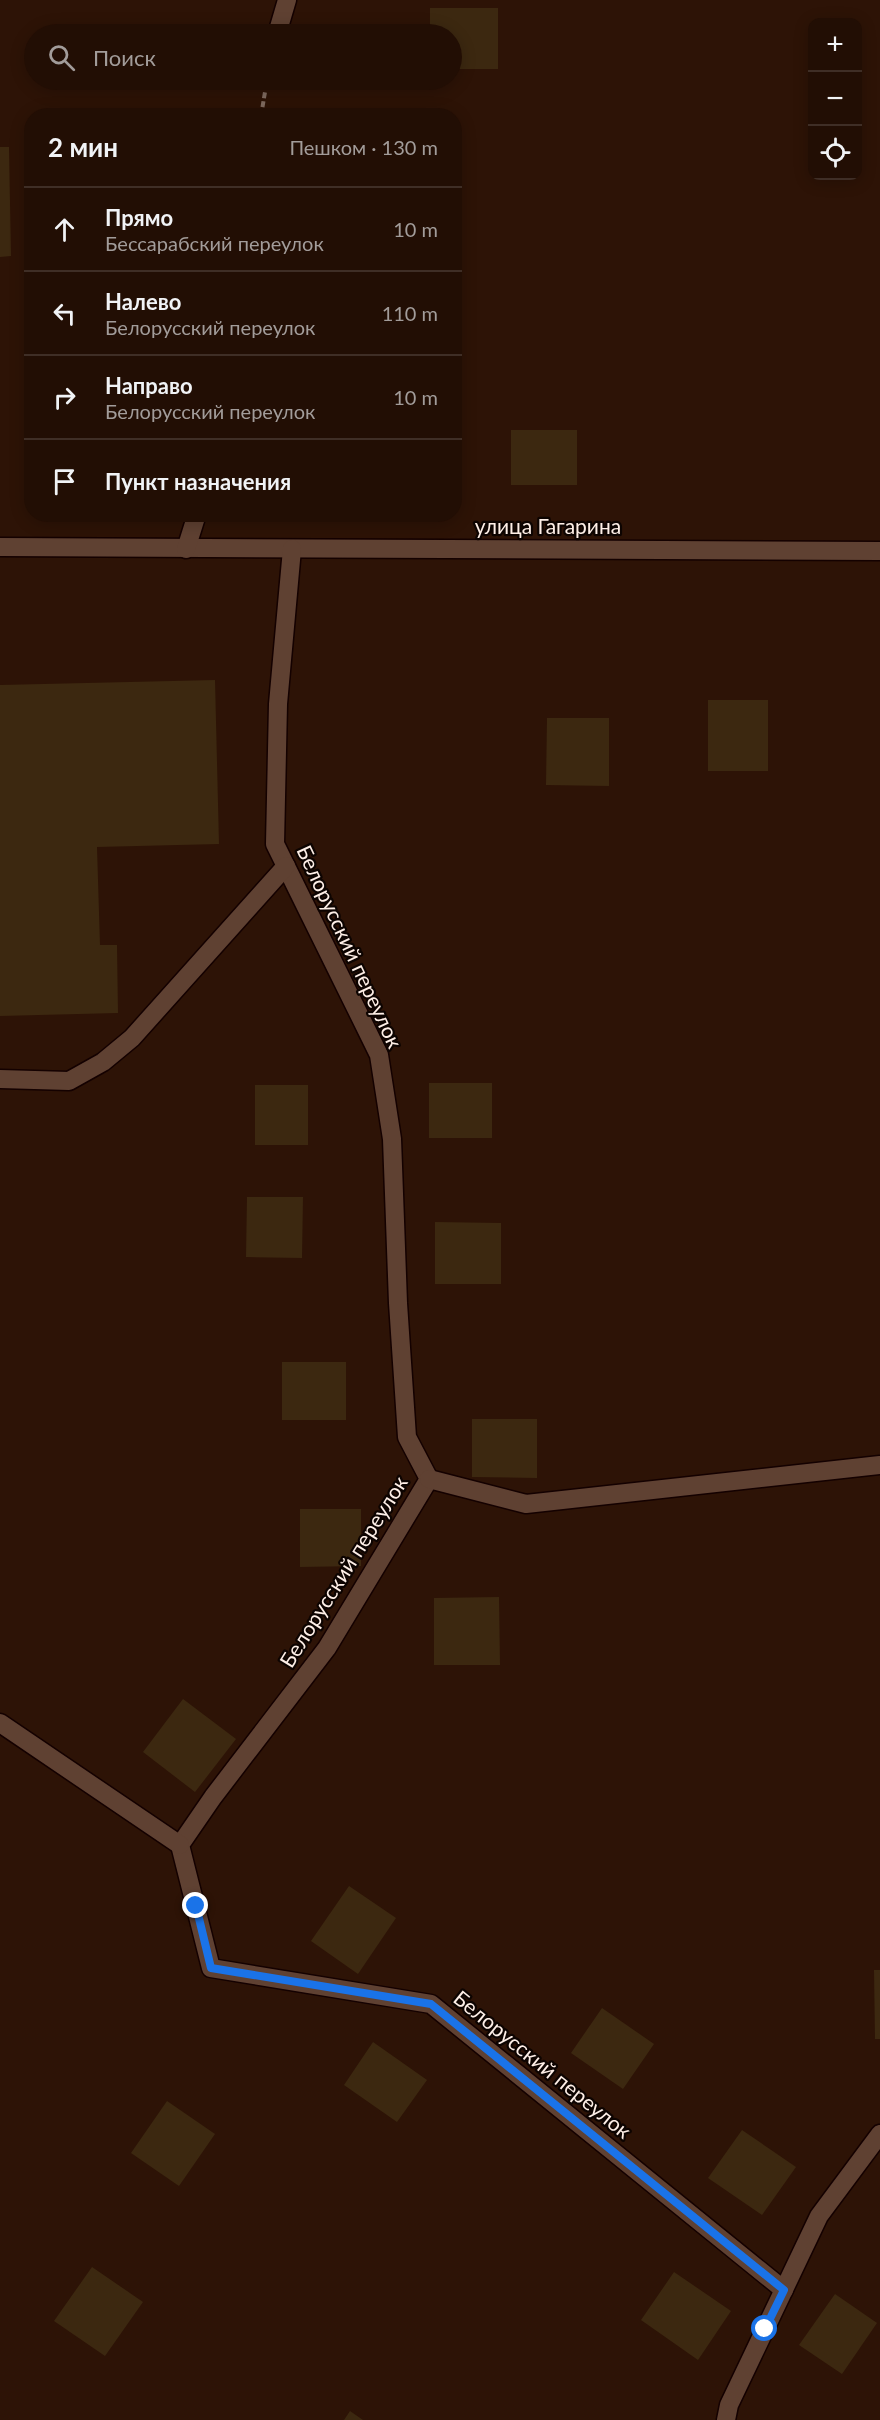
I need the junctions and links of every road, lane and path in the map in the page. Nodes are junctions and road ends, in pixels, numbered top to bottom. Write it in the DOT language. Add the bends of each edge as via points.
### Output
graph roads {
  1 [pos="287,0"];
  2 [pos="280,24"];
  3 [pos="265,90"];
  4 [pos="262,108"];
  5 [pos="194,522"];
  6 [pos="0,547"];
  7 [pos="186,549"];
  8 [pos="292,549"];
  9 [pos="880,550"];
  10 [pos="286,866"];
  11 [pos="0,1079"];
  12 [pos="880,1465"];
  13 [pos="429,1479"];
  14 [pos="0,1723"];
  15 [pos="180,1845"];
  16 [pos="880,2134"];
  17 [pos="784,2290"];
  18 [pos="726,2420"];
  1 -- 2 [label="street"];
  3 -- 4 [label="path"];
  5 -- 7 [label="street"];
  6 -- 7 [label="street, улица Гагарина"];
  7 -- 8 [label="street, улица Гагарина"];
  8 -- 9 [label="street, улица Гагарина"];
  8 -- 10 [label="street, Белорусский переулок" via="278,704 275,844"];
  10 -- 11 [label="street" via="132,1038 103,1062 69,1081"];
  10 -- 13 [label="street, Белорусский переулок" via="379,1055 393,1139 407,1437"];
  12 -- 13 [label="street" via="526,1504"];
  13 -- 15 [label="street, Белорусский переулок" via="327,1648"];
  14 -- 15 [label="street"];
  15 -- 17 [label="street, Белорусский переулок" via="211,1968 431,2004"];
  16 -- 17 [label="street" via="819,2216"];
  17 -- 18 [label="street" via="729,2405"];
}
